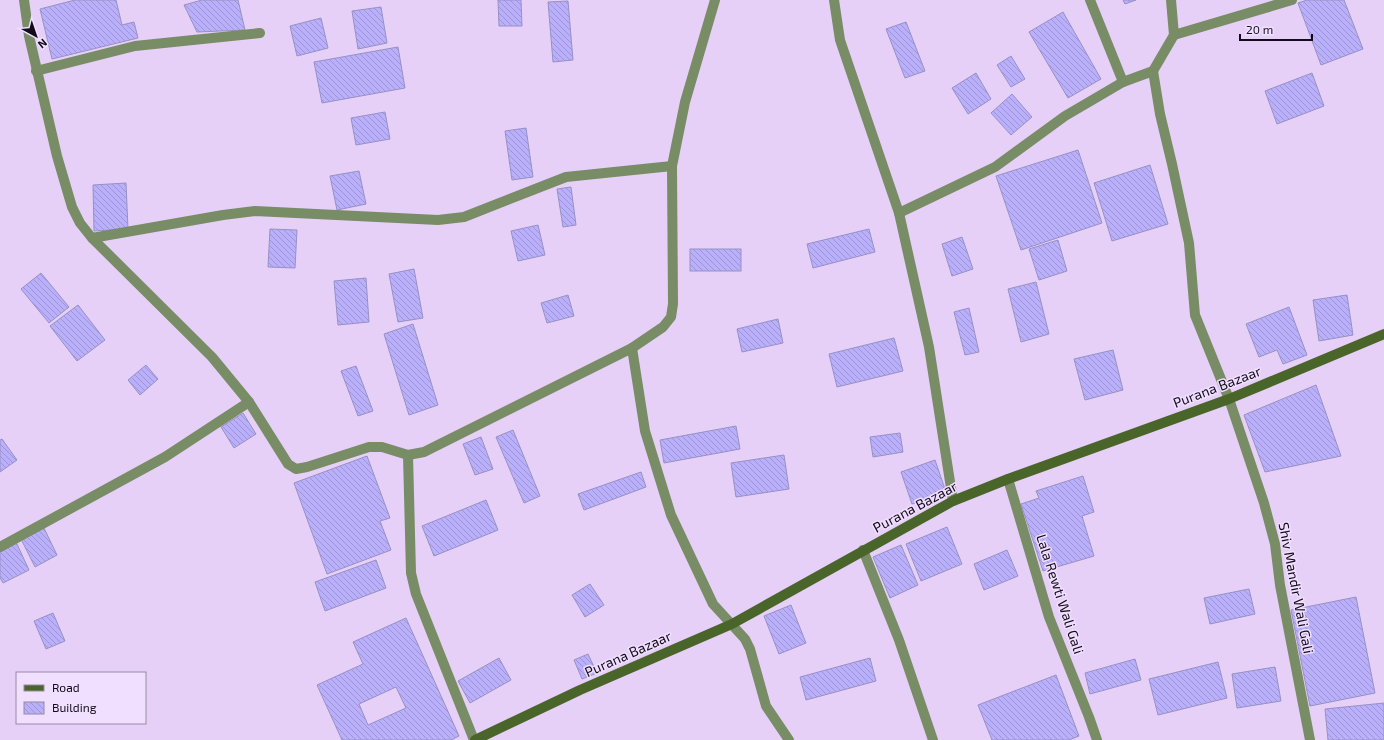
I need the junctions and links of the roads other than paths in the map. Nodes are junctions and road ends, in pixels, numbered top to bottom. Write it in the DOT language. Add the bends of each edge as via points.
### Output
graph roads {
  1 [pos="24,0"];
  2 [pos="715,0"];
  3 [pos="834,0"];
  4 [pos="1090,0"];
  5 [pos="1171,0"];
  6 [pos="1292,0"];
  7 [pos="260,33"];
  8 [pos="1174,36"];
  9 [pos="36,71"];
  10 [pos="1153,71"];
  11 [pos="1123,82"];
  12 [pos="672,166"];
  13 [pos="899,214"];
  14 [pos="92,238"];
  15 [pos="1384,334"];
  16 [pos="632,348"];
  17 [pos="1229,399"];
  18 [pos="249,402"];
  19 [pos="408,455"];
  20 [pos="1008,479"];
  21 [pos="953,501"];
  22 [pos="0,546"];
  23 [pos="863,550"];
  24 [pos="732,624"];
  25 [pos="474,740"];
  26 [pos="789,740"];
  27 [pos="933,740"];
  28 [pos="1097,740"];
  29 [pos="1310,740"];
  1 -- 9 [label="street"];
  2 -- 12 [label="street" via="685,102"];
  3 -- 13 [label="street" via="840,40"];
  4 -- 11 [label="street"];
  5 -- 8 [label="street"];
  6 -- 8 [label="street"];
  7 -- 9 [label="street" via="136,46"];
  8 -- 10 [label="street"];
  9 -- 14 [label="street" via="72,207"];
  10 -- 11 [label="street"];
  10 -- 17 [label="street, Shiv Mandir Wali Gali" via="1188,243 1195,315"];
  11 -- 13 [label="street" via="1065,116 995,167"];
  12 -- 14 [label="street" via="566,177 464,217 438,220 255,211"];
  12 -- 16 [label="street" via="671,317 663,328"];
  13 -- 21 [label="street" via="929,347"];
  14 -- 18 [label="street" via="212,357"];
  15 -- 17 [label="street, Purana Bazaar"];
  16 -- 19 [label="street" via="424,452"];
  16 -- 24 [label="street" via="645,431 671,516 713,604"];
  17 -- 20 [label="street, Purana Bazaar"];
  17 -- 29 [label="street, Shiv Mandir Wali Gali" via="1275,544 1280,585"];
  18 -- 19 [label="street" via="288,464 296,468 307,467 370,447 382,447"];
  18 -- 22 [label="street" via="165,457"];
  19 -- 25 [label="street" via="411,573 416,594"];
  20 -- 21 [label="street, Purana Bazaar"];
  20 -- 28 [label="street, Lala Rewti Wali Gali" via="1049,617"];
  21 -- 23 [label="street, Purana Bazaar"];
  23 -- 24 [label="street, Purana Bazaar"];
  23 -- 27 [label="street" via="899,640"];
  24 -- 25 [label="street, Purana Bazaar" via="580,690"];
  24 -- 26 [label="street" via="750,649 766,706"];
}
